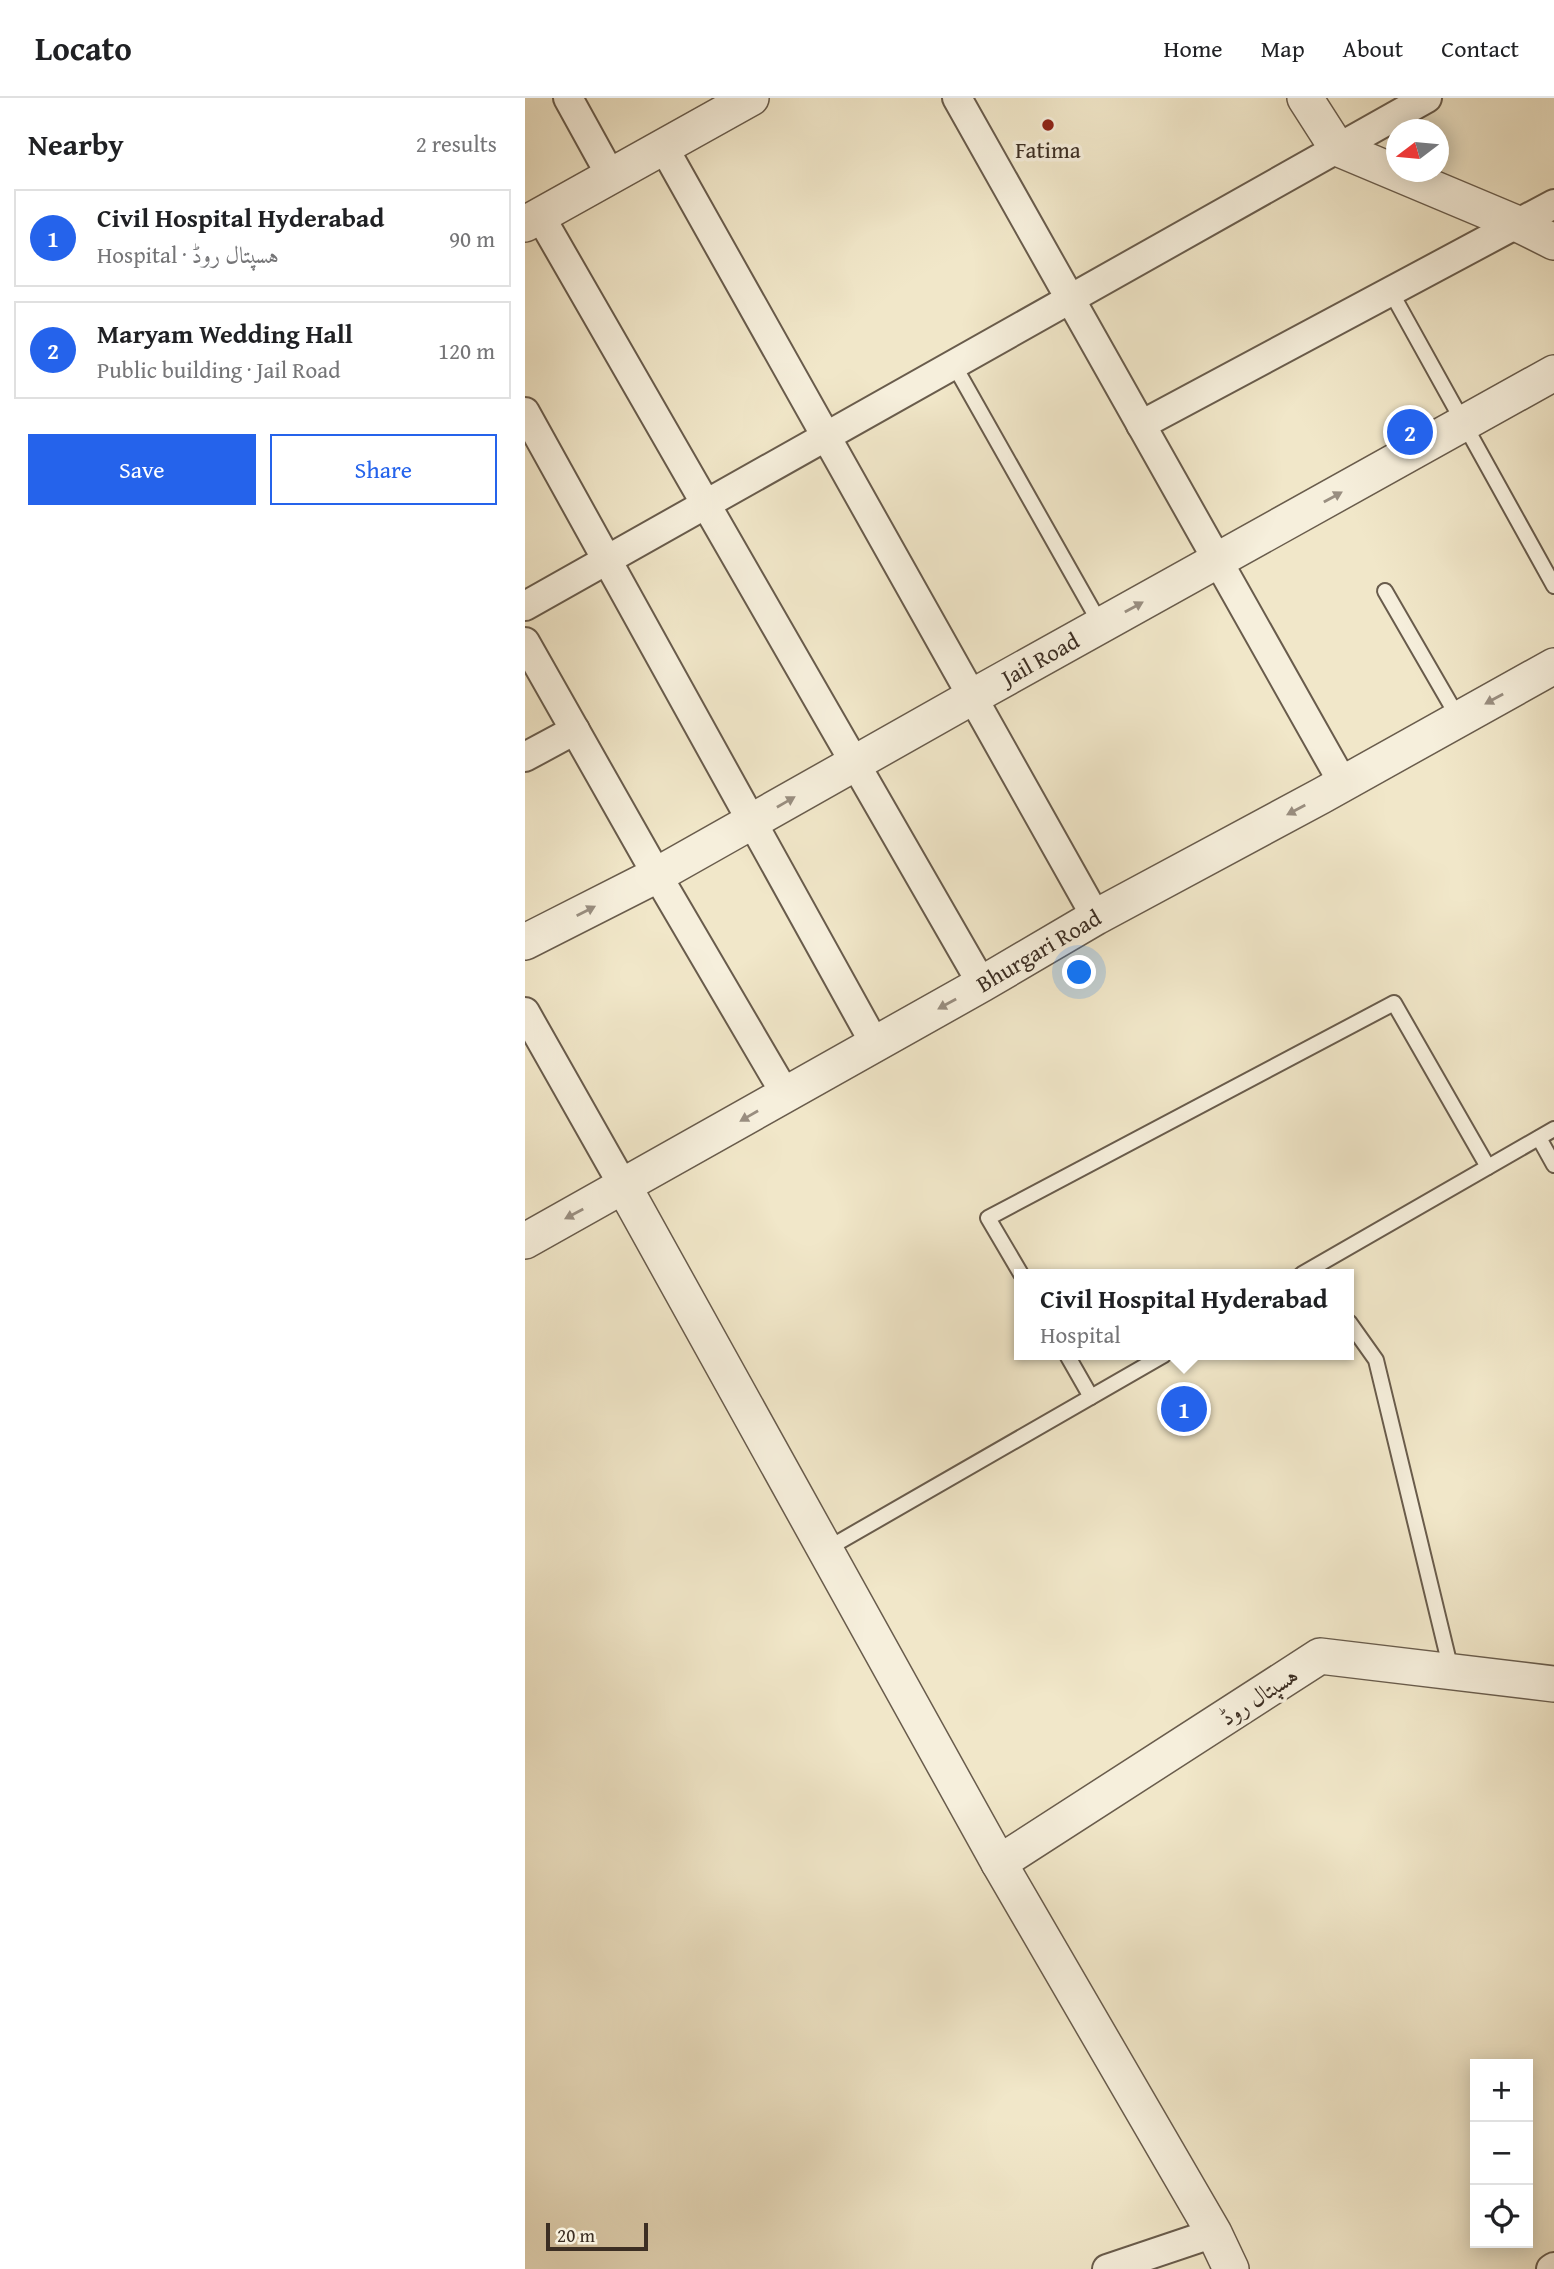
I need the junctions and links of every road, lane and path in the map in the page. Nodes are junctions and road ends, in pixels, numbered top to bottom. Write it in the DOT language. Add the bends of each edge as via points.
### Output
graph roads {
  1 [pos="568,98"];
  2 [pos="957,98"];
  3 [pos="1305,98"];
  4 [pos="1427,98"];
  5 [pos="732,103"];
  6 [pos="664,148"];
  7 [pos="1337,148"];
  8 [pos="611,176"];
  9 [pos="1554,204"];
  10 [pos="533,220"];
  11 [pos="1518,224"];
  12 [pos="1554,242"];
  13 [pos="1391,292"];
  14 [pos="1070,298"];
  15 [pos="954,365"];
  16 [pos="1554,373"];
  17 [pos="525,412"];
  18 [pos="1464,423"];
  19 [pos="1142,425"];
  20 [pos="827,438"];
  21 [pos="706,505"];
  22 [pos="607,560"];
  23 [pos="1218,561"];
  24 [pos="1554,586"];
  25 [pos="1385,591"];
  26 [pos="525,606"];
  27 [pos="1101,625"];
  28 [pos="525,642"];
  29 [pos="1554,666"];
  30 [pos="972,697"];
  31 [pos="1459,719"];
  32 [pos="575,730"];
  33 [pos="525,757"];
  34 [pos="855,763"];
  35 [pos="1343,783"];
  36 [pos="752,822"];
  37 [pos="657,875"];
  38 [pos="1096,917"];
  39 [pos="525,942"];
  40 [pos="982,984"];
  41 [pos="525,1012"];
  42 [pos="875,1044"];
  43 [pos="786,1095"];
  44 [pos="1554,1129"];
  45 [pos="1539,1138"];
  46 [pos="1554,1165"];
  47 [pos="1488,1167"];
  48 [pos="624,1187"];
  49 [pos="525,1241"];
  50 [pos="1018,1269"];
  51 [pos="1316,1269"];
  52 [pos="1354,1329"];
  53 [pos="1070,1360"];
  54 [pos="1155,1360"];
  55 [pos="1091,1397"];
  56 [pos="825,1550"];
  57 [pos="1451,1672"];
  58 [pos="1554,1684"];
  59 [pos="999,1863"];
  60 [pos="1214,2233"];
  61 [pos="1107,2269"];
  62 [pos="1231,2269"];
  1 -- 8 [label="street"];
  2 -- 14 [label="street"];
  3 -- 7 [label="street"];
  4 -- 7 [label="street"];
  5 -- 6 [label="street"];
  6 -- 8 [label="street"];
  6 -- 20 [label="street"];
  7 -- 11 [label="street"];
  7 -- 14 [label="street"];
  8 -- 10 [label="street"];
  9 -- 11 [label="street"];
  10 -- 21 [label="street"];
  11 -- 12 [label="street"];
  11 -- 13 [label="street"];
  13 -- 18 [label="lane"];
  13 -- 19 [label="street"];
  14 -- 15 [label="street"];
  14 -- 19 [label="street"];
  15 -- 20 [label="street"];
  15 -- 27 [label="lane"];
  16 -- 18 [label="street, Jail Road"];
  17 -- 22 [label="street"];
  23 -- 18 [label="street, Jail Road, one-way"];
  18 -- 24 [label="lane"];
  19 -- 23 [label="street"];
  20 -- 21 [label="street"];
  20 -- 30 [label="street"];
  21 -- 22 [label="street"];
  21 -- 34 [label="street"];
  22 -- 26 [label="street"];
  22 -- 36 [label="street"];
  27 -- 23 [label="street, Jail Road, one-way"];
  23 -- 35 [label="street"];
  25 -- 31 [label="lane"];
  27 -- 30 [label="street, Jail Road"];
  28 -- 32 [label="street"];
  29 -- 31 [label="street, Bhurgari Road, one-way"];
  30 -- 34 [label="street, Jail Road"];
  30 -- 38 [label="street"];
  31 -- 35 [label="street, Bhurgari Road"];
  32 -- 33 [label="street"];
  32 -- 37 [label="street"];
  36 -- 34 [label="street, Jail Road, one-way"];
  34 -- 40 [label="street"];
  35 -- 38 [label="street, Bhurgari Road, one-way"];
  36 -- 37 [label="street, Jail Road"];
  36 -- 42 [label="street"];
  39 -- 37 [label="street, Jail Road, one-way"];
  37 -- 43 [label="street"];
  38 -- 40 [label="street, Bhurgari Road"];
  40 -- 42 [label="street, Bhurgari Road, one-way"];
  41 -- 48 [label="street"];
  42 -- 43 [label="street, Bhurgari Road"];
  43 -- 48 [label="street, Bhurgari Road, one-way"];
  44 -- 45 [label="lane"];
  45 -- 46 [label="lane"];
  45 -- 47 [label="lane"];
  47 -- 50 [label="lane" via="1394,1003 988,1218"];
  47 -- 51 [label="lane"];
  48 -- 49 [label="street, Bhurgari Road, one-way"];
  48 -- 56 [label="street"];
  52 -- 57 [label="lane" via="1376,1360"];
  53 -- 55 [label="lane"];
  54 -- 55 [label="lane"];
  55 -- 56 [label="lane"];
  56 -- 59 [label="street"];
  57 -- 58 [label="street, ہسپتال روڈ"];
  57 -- 59 [label="street, ہسپتال روڈ" via="1320,1656"];
  59 -- 60 [label="street"];
  60 -- 61 [label="street"];
  60 -- 62 [label="street"];
}
